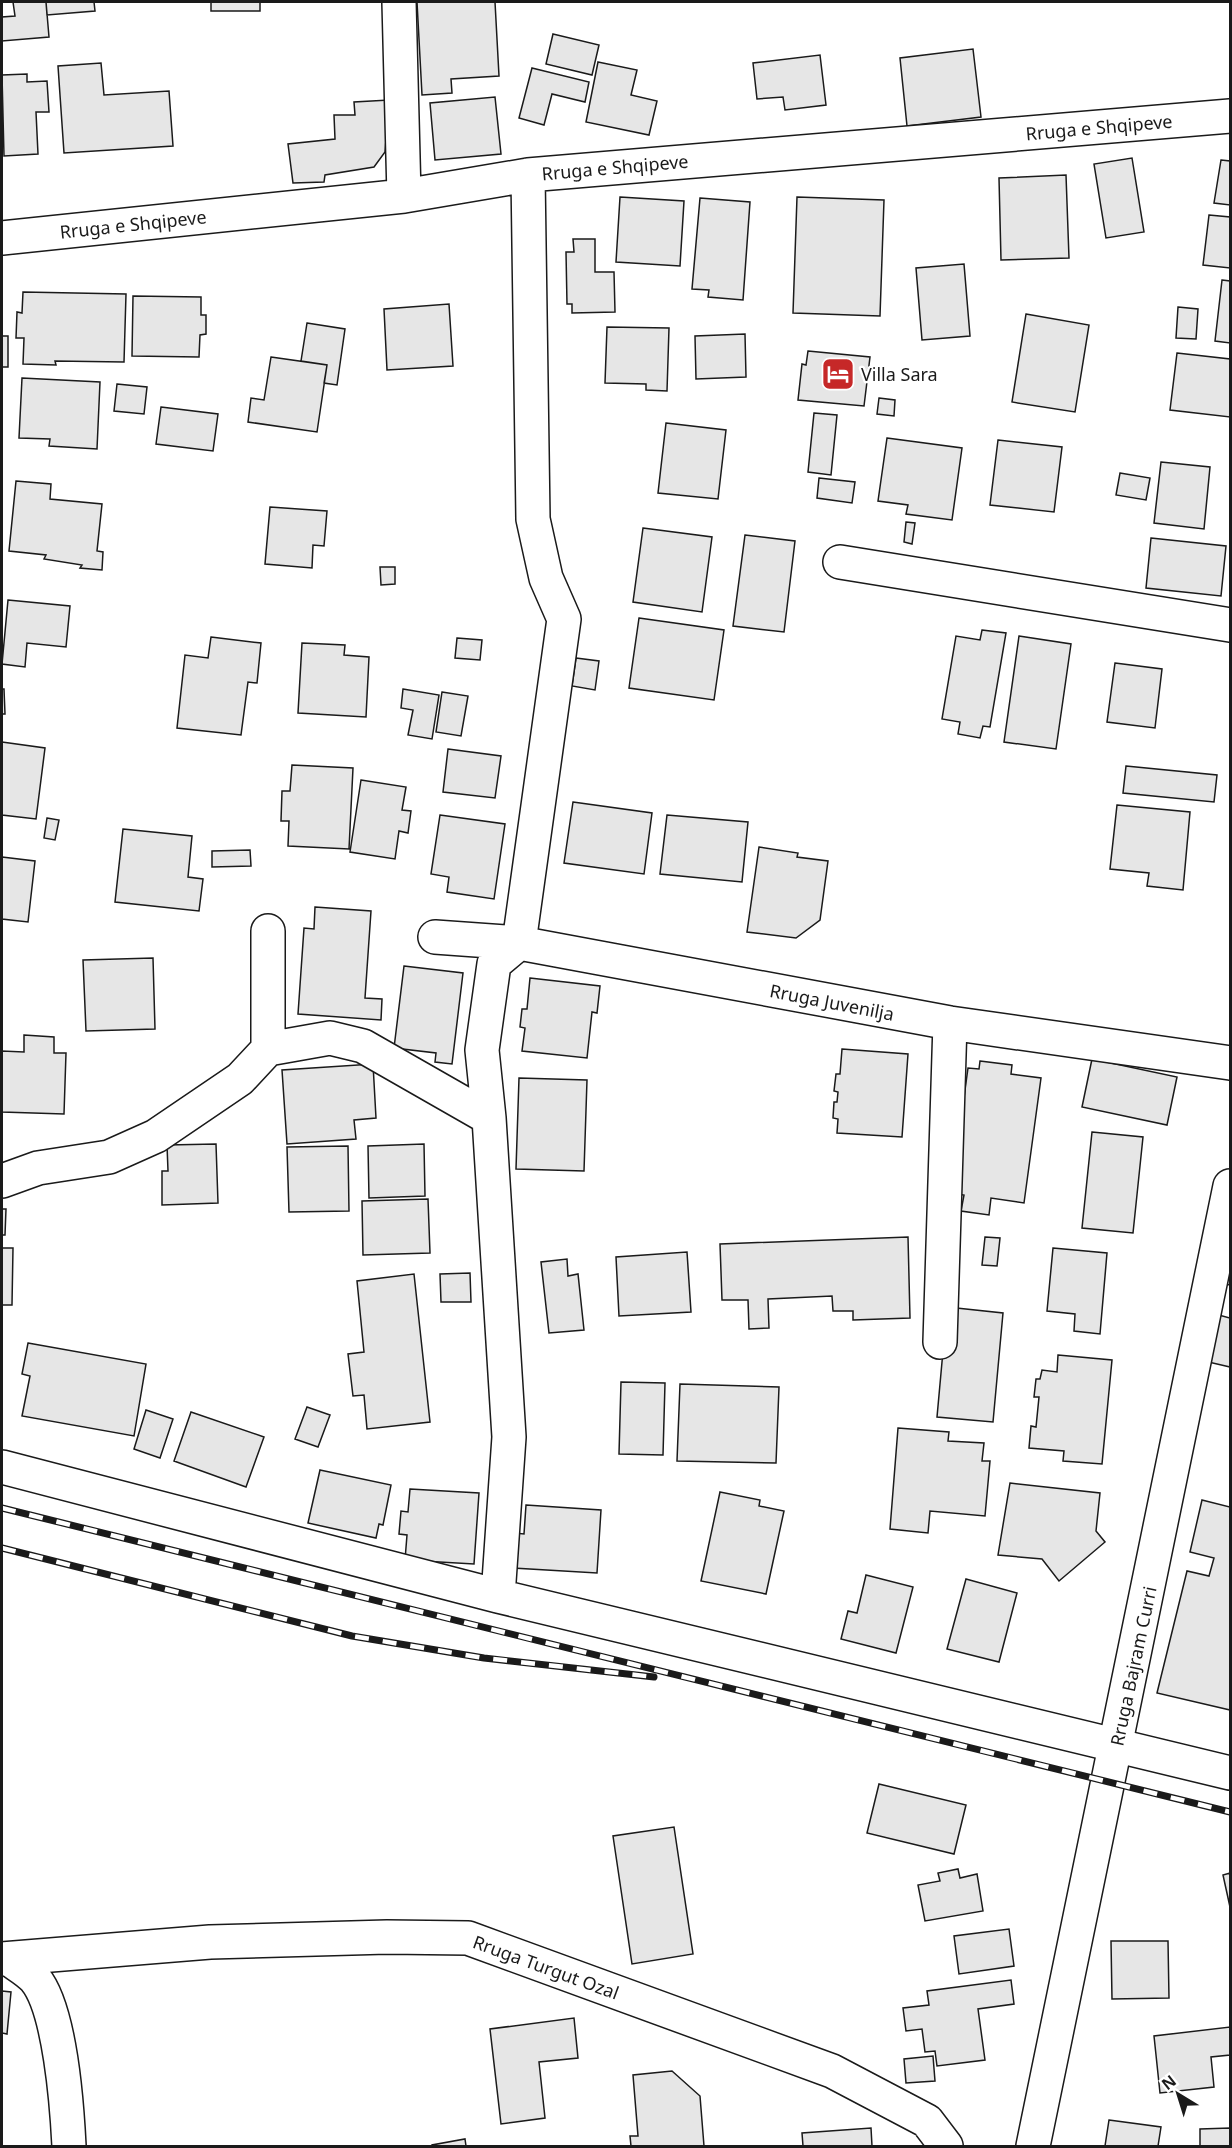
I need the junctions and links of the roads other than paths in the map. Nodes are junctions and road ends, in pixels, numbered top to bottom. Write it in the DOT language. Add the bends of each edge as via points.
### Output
graph roads {
  1 [pos="399,2"];
  2 [pos="1230,116"];
  3 [pos="528,175"];
  4 [pos="404,196"];
  5 [pos="2,238"];
  6 [pos="840,562"];
  7 [pos="1230,625"];
  8 [pos="268,931"];
  9 [pos="435,937"];
  10 [pos="519,943"];
  11 [pos="950,1023"];
  12 [pos="268,1048"];
  13 [pos="1230,1063"];
  14 [pos="489,1119"];
  15 [pos="2,1181"];
  16 [pos="1230,1186"];
  17 [pos="940,1342"];
  18 [pos="2,1467"];
  19 [pos="498,1596"];
  20 [pos="1117,1745"];
  21 [pos="1230,1773"];
  22 [pos="5,1959"];
  23 [pos="69,2146"];
  24 [pos="946,2146"];
  25 [pos="1034,2146"];
  1 -- 4 [label="street"];
  2 -- 3 [label="street, Rruga e Shqipeve"];
  3 -- 4 [label="street, Rruga e Shqipeve"];
  3 -- 10 [label="street" via="533,519 546,578 564,619"];
  4 -- 5 [label="street, Rruga e Shqipeve"];
  6 -- 7 [label="street"];
  8 -- 12 [label="street"];
  9 -- 10 [label="street, Rruga Juvenilja"];
  10 -- 11 [label="street, Rruga Juvenilja"];
  10 -- 14 [label="street" via="494,964 482,1050"];
  11 -- 13 [label="street, Rruga Juvenilja"];
  11 -- 17 [label="street"];
  12 -- 14 [label="street" via="330,1038 363,1046"];
  12 -- 15 [label="street" via="240,1080 156,1136 109,1158 38,1168"];
  14 -- 19 [label="street" via="509,1437"];
  16 -- 20 [label="street, Rruga Bajram Curri"];
  18 -- 19 [label="street"];
  19 -- 20 [label="street"];
  20 -- 21 [label="street"];
  20 -- 25 [label="street, Rruga Bajram Curri"];
  22 -- 23 [label="street" via="35,1978 49,2003"];
  22 -- 24 [label="street, Rruga Turgut Ozal" via="210,1942 468,1938 832,2071 927,2121"];
}
